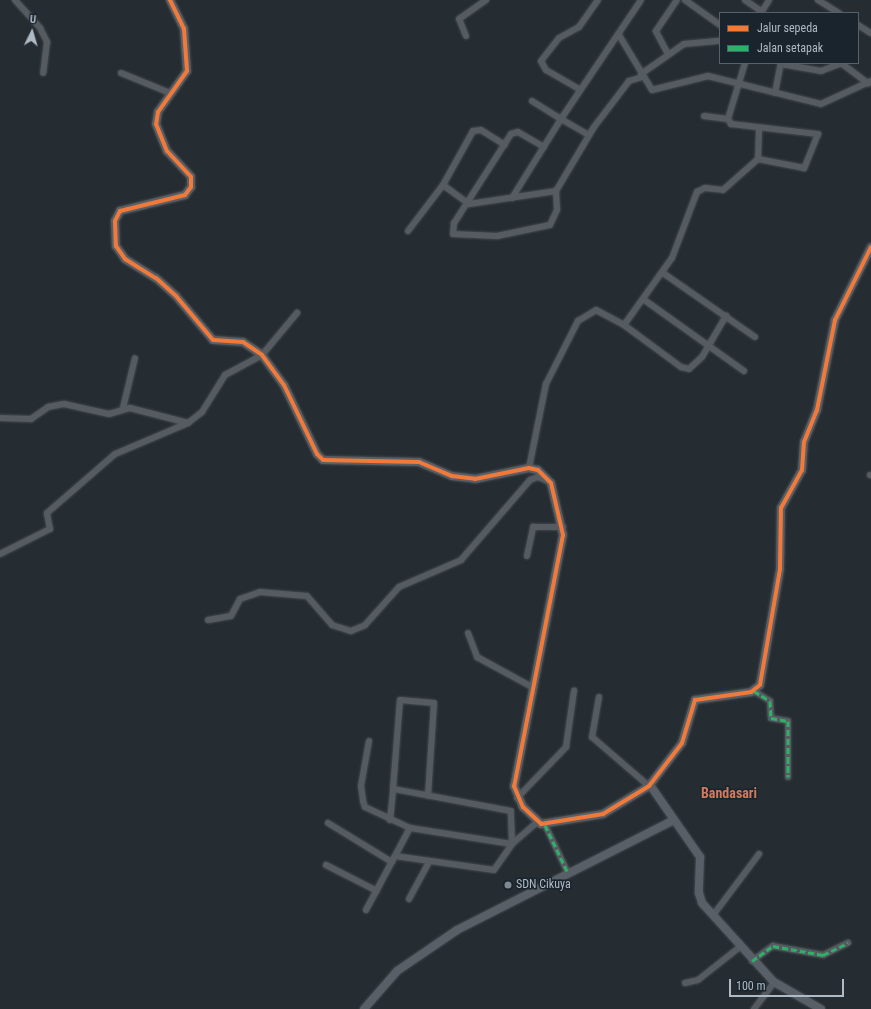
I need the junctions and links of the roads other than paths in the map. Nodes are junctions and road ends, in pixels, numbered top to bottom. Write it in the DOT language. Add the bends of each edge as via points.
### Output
graph roads {
  1 [pos="15,0"];
  2 [pos="170,0"];
  3 [pos="486,0"];
  4 [pos="598,0"];
  5 [pos="641,0"];
  6 [pos="677,0"];
  7 [pos="685,0"];
  8 [pos="744,0"];
  9 [pos="769,0"];
  10 [pos="818,0"];
  11 [pos="594,3"];
  12 [pos="761,12"];
  13 [pos="837,12"];
  14 [pos="719,24"];
  15 [pos="859,26"];
  16 [pos="871,33"];
  17 [pos="619,35"];
  18 [pos="466,36"];
  19 [pos="719,42"];
  20 [pos="668,54"];
  21 [pos="745,64"];
  22 [pos="781,64"];
  23 [pos="786,64"];
  24 [pos="838,64"];
  25 [pos="843,64"];
  26 [pos="43,73"];
  27 [pos="121,73"];
  28 [pos="641,76"];
  29 [pos="870,82"];
  30 [pos="740,83"];
  31 [pos="579,89"];
  32 [pos="170,93"];
  33 [pos="774,93"];
  34 [pos="532,101"];
  35 [pos="704,116"];
  36 [pos="561,119"];
  37 [pos="728,119"];
  38 [pos="760,128"];
  39 [pos="589,135"];
  40 [pos="505,146"];
  41 [pos="544,147"];
  42 [pos="758,159"];
  43 [pos="443,185"];
  44 [pos="556,191"];
  45 [pos="512,198"];
  46 [pos="469,204"];
  47 [pos="408,231"];
  48 [pos="871,247"];
  49 [pos="663,272"];
  50 [pos="643,299"];
  51 [pos="297,313"];
  52 [pos="726,316"];
  53 [pos="624,325"];
  54 [pos="755,337"];
  55 [pos="708,346"];
  56 [pos="262,355"];
  57 [pos="134,358"];
  58 [pos="744,371"];
  59 [pos="122,408"];
  60 [pos="0,418"];
  61 [pos="188,423"];
  62 [pos="530,468"];
  63 [pos="551,483"];
  64 [pos="563,527"];
  65 [pos="0,554"];
  66 [pos="527,556"];
  67 [pos="208,620"];
  68 [pos="468,633"];
  69 [pos="534,688"];
  70 [pos="574,691"];
  71 [pos="754,691"];
  72 [pos="599,697"];
  73 [pos="369,740"];
  74 [pos="788,777"];
  75 [pos="650,785"];
  76 [pos="393,789"];
  77 [pos="428,796"];
  78 [pos="517,798"];
  79 [pos="390,820"];
  80 [pos="674,820"];
  81 [pos="328,823"];
  82 [pos="541,824"];
  83 [pos="410,828"];
  84 [pos="512,844"];
  85 [pos="759,854"];
  86 [pos="394,859"];
  87 [pos="429,862"];
  88 [pos="326,865"];
  89 [pos="568,873"];
  90 [pos="376,890"];
  91 [pos="409,899"];
  92 [pos="366,910"];
  93 [pos="714,914"];
  94 [pos="848,943"];
  95 [pos="741,946"];
  96 [pos="752,961"];
  97 [pos="774,982"];
  98 [pos="685,983"];
  99 [pos="364,1009"];
  100 [pos="754,1009"];
  101 [pos="821,1009"];
  1 -- 26 [label="street" via="40,28 47,42"];
  2 -- 32 [label="street" via="184,29 188,53 187,71"];
  3 -- 18 [label="street" via="459,19"];
  4 -- 11 [label="street"];
  5 -- 17 [label="street"];
  6 -- 20 [label="street" via="656,31"];
  7 -- 14 [label="street"];
  8 -- 12 [label="street"];
  9 -- 12 [label="street"];
  10 -- 13 [label="street"];
  11 -- 31 [label="street" via="579,27 559,38 541,61 546,70"];
  15 -- 16 [label="street"];
  17 -- 28 [label="street"];
  17 -- 31 [label="street"];
  19 -- 20 [label="street" via="698,40"];
  20 -- 28 [label="street"];
  21 -- 30 [label="street"];
  22 -- 33 [label="street"];
  23 -- 24 [label="street" via="821,71"];
  25 -- 29 [label="street"];
  27 -- 32 [label="street"];
  28 -- 30 [label="street" via="649,89 654,91 697,76"];
  28 -- 39 [label="street" via="629,81"];
  29 -- 33 [label="street" via="821,104"];
  30 -- 33 [label="street"];
  30 -- 37 [label="street"];
  31 -- 36 [label="street"];
  32 -- 56 [label="street" via="158,112 156,124 167,151 191,177 191,187 185,195 120,211 115,221 116,246 125,259 156,278 176,296 213,340 243,342"];
  34 -- 36 [label="street"];
  35 -- 37 [label="street"];
  36 -- 39 [label="street"];
  36 -- 41 [label="street"];
  37 -- 38 [label="street" via="738,127"];
  38 -- 42 [label="street"];
  38 -- 42 [label="street" via="818,134 804,168"];
  39 -- 44 [label="street"];
  40 -- 41 [label="street" via="514,132"];
  40 -- 43 [label="street" via="481,130 473,131"];
  40 -- 46 [label="street"];
  41 -- 45 [label="street"];
  42 -- 49 [label="street" via="724,190 704,188 697,192 672,258"];
  43 -- 46 [label="street"];
  43 -- 47 [label="street"];
  44 -- 45 [label="street"];
  44 -- 46 [label="street" via="557,210 555,221 550,225 497,236 453,234 452,227"];
  45 -- 46 [label="street"];
  48 -- 71 [label="street" via="835,320 817,410 804,442 802,470 781,508 780,569 760,685"];
  49 -- 50 [label="street"];
  49 -- 52 [label="street"];
  50 -- 53 [label="street"];
  50 -- 55 [label="street"];
  51 -- 56 [label="street"];
  52 -- 54 [label="street"];
  52 -- 55 [label="street"];
  53 -- 55 [label="street" via="686,369 694,367"];
  53 -- 62 [label="street" via="596,310 578,321 546,384"];
  55 -- 58 [label="street"];
  56 -- 61 [label="street" via="225,375 202,412"];
  56 -- 62 [label="street" via="284,385 317,454 323,460 419,462 452,476 475,479"];
  57 -- 59 [label="street"];
  59 -- 60 [label="street" via="109,414 61,404 48,407 31,419"];
  59 -- 61 [label="street"];
  61 -- 65 [label="street" via="115,454 47,513 50,529"];
  62 -- 63 [label="street" via="538,470"];
  63 -- 64 [label="street"];
  63 -- 67 [label="street" via="538,477 530,480 461,560 399,587 365,625 351,631 332,625 307,596 260,592 240,599 231,616"];
  64 -- 66 [label="street" via="533,527"];
  64 -- 69 [label="street"];
  68 -- 69 [label="street" via="477,657"];
  69 -- 78 [label="street" via="516,766"];
  70 -- 78 [label="street" via="566,747"];
  71 -- 74 [label="street" via="770,701 771,718 788,723"];
  71 -- 75 [label="street" via="695,700 682,743"];
  72 -- 75 [label="street" via="592,737"];
  73 -- 79 [label="street" via="361,786 363,801 366,807"];
  75 -- 80 [label="street"];
  75 -- 82 [label="street" via="603,814"];
  76 -- 77 [label="street"];
  76 -- 77 [label="street" via="400,700 434,703"];
  76 -- 79 [label="street"];
  77 -- 84 [label="street" via="511,811"];
  78 -- 82 [label="street"];
  79 -- 83 [label="street"];
  80 -- 89 [label="street"];
  80 -- 93 [label="street" via="700,857 699,896"];
  81 -- 86 [label="street"];
  82 -- 84 [label="street"];
  82 -- 89 [label="street"];
  83 -- 84 [label="street"];
  83 -- 86 [label="street"];
  84 -- 87 [label="street" via="494,870"];
  85 -- 93 [label="street"];
  86 -- 87 [label="street"];
  86 -- 90 [label="street"];
  87 -- 91 [label="street"];
  88 -- 90 [label="street"];
  89 -- 99 [label="street" via="457,930 411,960"];
  90 -- 92 [label="street"];
  93 -- 95 [label="street"];
  94 -- 96 [label="street" via="823,955 777,945"];
  95 -- 96 [label="street"];
  95 -- 98 [label="street" via="698,980"];
  96 -- 97 [label="street"];
  97 -- 100 [label="street"];
  97 -- 101 [label="street"];
}
